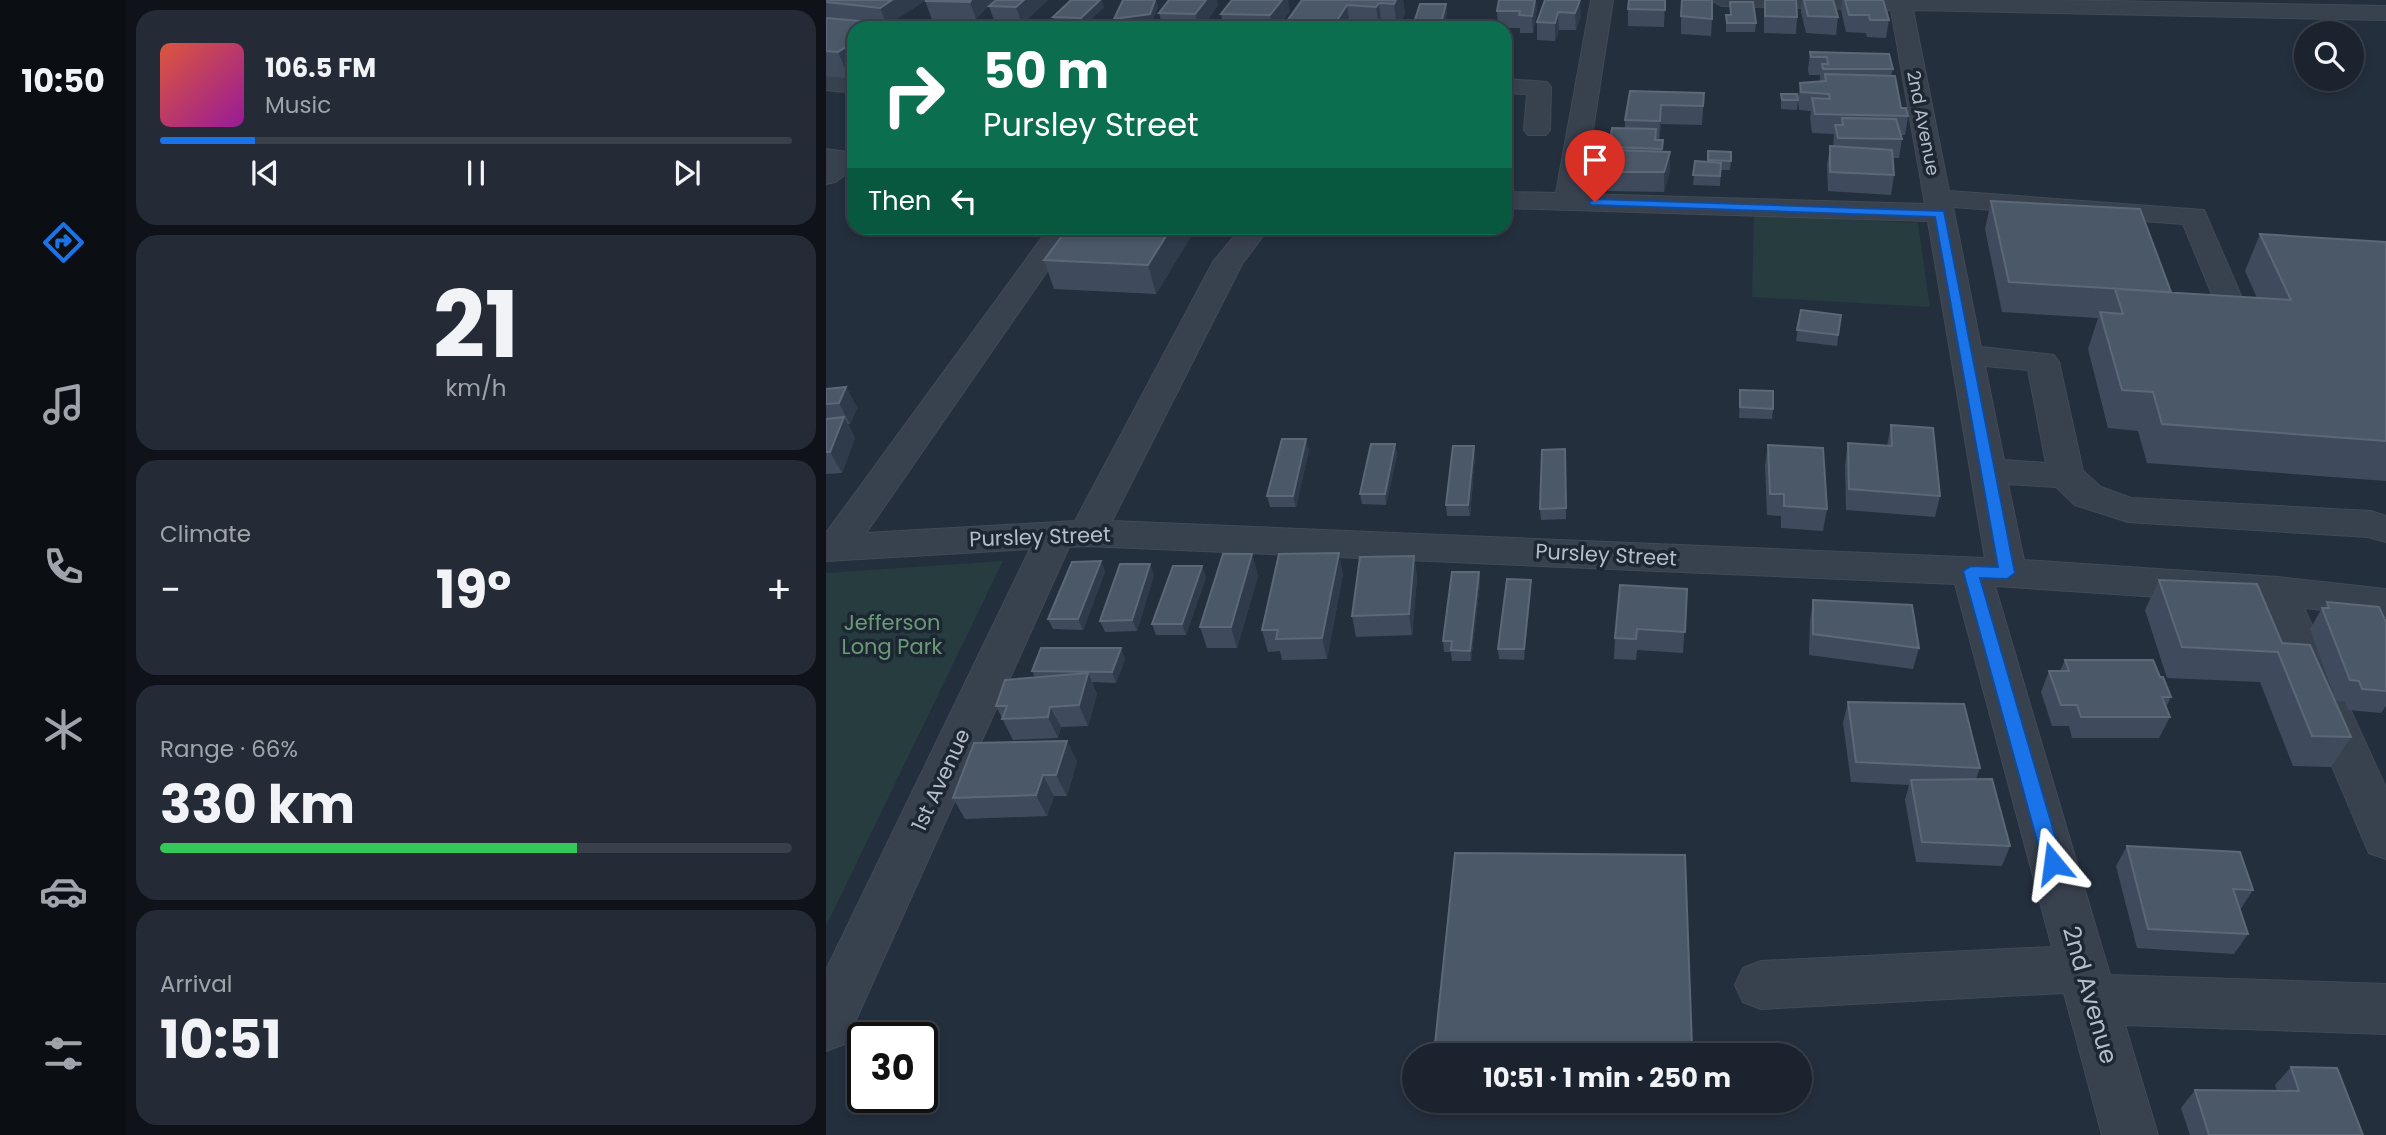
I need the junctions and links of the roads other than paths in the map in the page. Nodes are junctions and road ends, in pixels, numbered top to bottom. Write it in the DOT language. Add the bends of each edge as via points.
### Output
graph roads {
  1 [pos="1602,0"];
  2 [pos="1722,0"];
  3 [pos="1901,3"];
  4 [pos="2386,13"];
  5 [pos="826,83"];
  6 [pos="847,85"];
  7 [pos="1512,86"];
  8 [pos="1580,132"];
  9 [pos="826,157"];
  10 [pos="847,160"];
  11 [pos="847,161"];
  12 [pos="826,176"];
  13 [pos="2189,185"];
  14 [pos="1512,200"];
  15 [pos="1568,201"];
  16 [pos="1939,206"];
  17 [pos="2194,216"];
  18 [pos="1058,235"];
  19 [pos="1249,235"];
  20 [pos="2227,298"];
  21 [pos="1966,355"];
  22 [pos="1988,471"];
  23 [pos="2066,476"];
  24 [pos="2386,529"];
  25 [pos="1072,533"];
  26 [pos="830,548"];
  27 [pos="1989,572"];
  28 [pos="2277,592"];
  29 [pos="2386,603"];
  30 [pos="2386,839"];
  31 [pos="2087,984"];
  32 [pos="1761,985"];
  33 [pos="2386,1009"];
  34 [pos="826,1026"];
  35 [pos="2130,1135"];
  1 -- 8 [label="street"];
  2 -- 3 [label="street"];
  3 -- 4 [label="street"];
  3 -- 16 [label="street, 2nd Avenue"];
  5 -- 6 [label="street"];
  7 -- 8 [label="street" via="1539,87 1526,129"];
  8 -- 15 [label="street"];
  9 -- 10 [label="street"];
  11 -- 12 [label="street"];
  13 -- 17 [label="street"];
  14 -- 15 [label="street"];
  15 -- 16 [label="street"];
  16 -- 17 [label="street"];
  16 -- 21 [label="street, 2nd Avenue"];
  17 -- 20 [label="street"];
  18 -- 26 [label="street"];
  19 -- 25 [label="street, 1st Avenue" via="1228,262"];
  21 -- 22 [label="street, 2nd Avenue"];
  21 -- 23 [label="street" via="2043,362"];
  22 -- 23 [label="street"];
  22 -- 27 [label="street, 2nd Avenue"];
  23 -- 24 [label="street" via="2088,496 2129,510 2371,524"];
  25 -- 26 [label="street, Pursley Street"];
  25 -- 27 [label="street, Pursley Street"];
  25 -- 34 [label="street, 1st Avenue"];
  27 -- 28 [label="street, Pursley Street"];
  27 -- 31 [label="street, 2nd Avenue"];
  28 -- 29 [label="street, Pursley Street"];
  28 -- 30 [label="street"];
  31 -- 32 [label="street"];
  31 -- 33 [label="street"];
  31 -- 35 [label="street, 2nd Avenue"];
}
